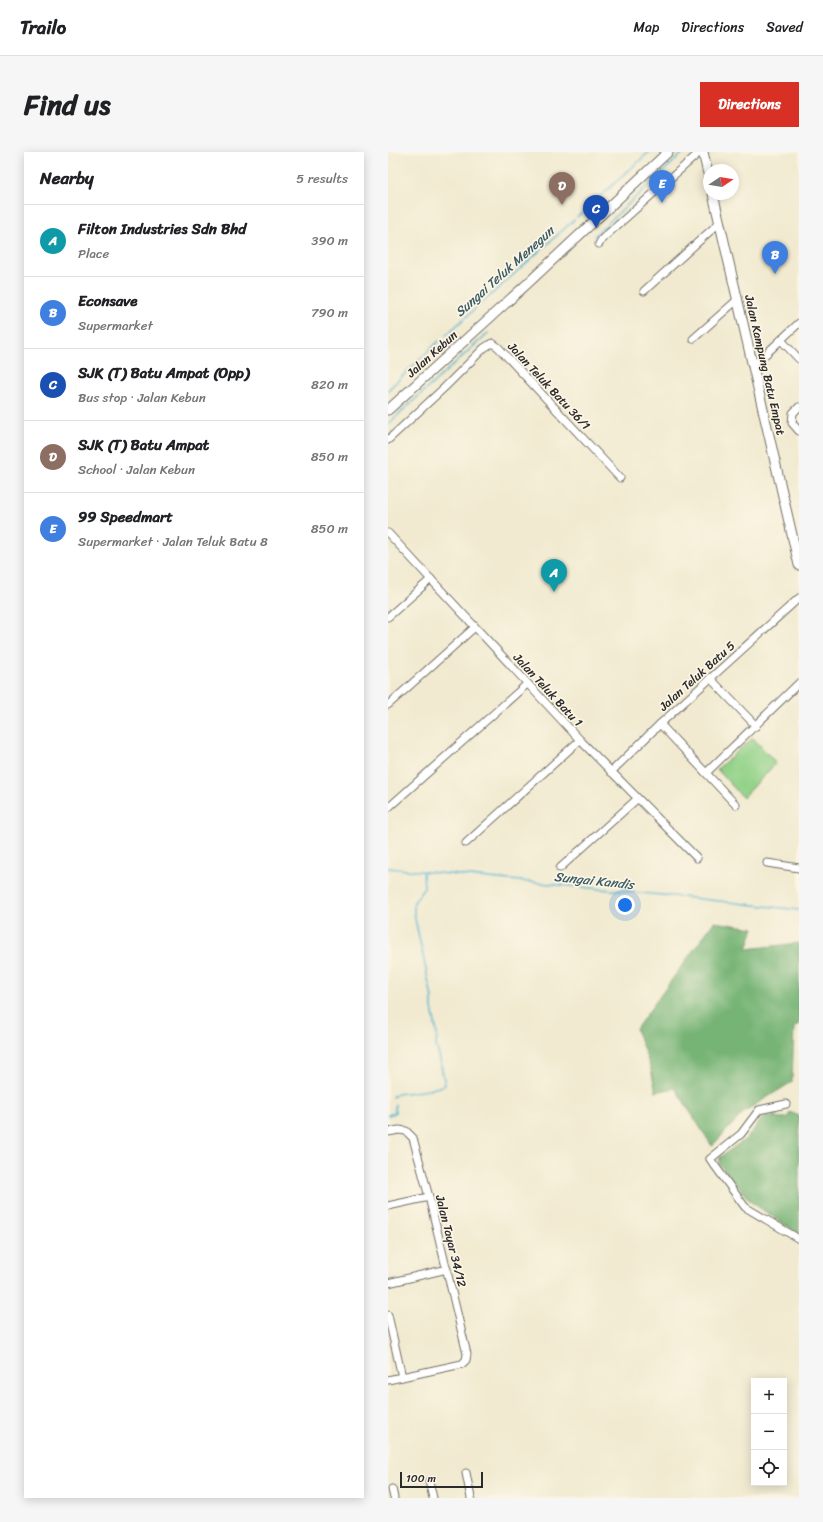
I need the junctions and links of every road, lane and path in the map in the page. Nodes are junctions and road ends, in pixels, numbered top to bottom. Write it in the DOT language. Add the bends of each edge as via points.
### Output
graph roads {
  1 [pos="668,152"];
  2 [pos="701,152"];
  3 [pos="705,164"];
  4 [pos="714,200"];
  5 [pos="720,223"];
  6 [pos="599,244"];
  7 [pos="644,291"];
  8 [pos="737,300"];
  9 [pos="799,323"];
  10 [pos="693,339"];
  11 [pos="781,340"];
  12 [pos="799,359"];
  13 [pos="753,366"];
  14 [pos="799,407"];
  15 [pos="388,410"];
  16 [pos="799,431"];
  17 [pos="388,440"];
  18 [pos="620,478"];
  19 [pos="388,533"];
  20 [pos="799,565"];
  21 [pos="431,579"];
  22 [pos="799,598"];
  23 [pos="388,617"];
  24 [pos="475,627"];
  25 [pos="710,678"];
  26 [pos="799,683"];
  27 [pos="527,684"];
  28 [pos="388,705"];
  29 [pos="660,724"];
  30 [pos="756,726"];
  31 [pos="580,740"];
  32 [pos="611,772"];
  33 [pos="706,773"];
  34 [pos="637,799"];
  35 [pos="736,805"];
  36 [pos="388,808"];
  37 [pos="466,843"];
  38 [pos="696,858"];
  39 [pos="767,864"];
  40 [pos="560,868"];
  41 [pos="799,868"];
  42 [pos="786,1104"];
  43 [pos="388,1132"];
  44 [pos="429,1197"];
  45 [pos="388,1206"];
  46 [pos="799,1240"];
  47 [pos="447,1269"];
  48 [pos="388,1283"];
  49 [pos="388,1315"];
  50 [pos="402,1377"];
  51 [pos="388,1380"];
  52 [pos="466,1473"];
  53 [pos="429,1481"];
  54 [pos="392,1489"];
  55 [pos="394,1498"];
  56 [pos="433,1498"];
  57 [pos="471,1498"];
  1 -- 15 [label="main road, Jalan Kebun"];
  2 -- 3 [label="main road"];
  2 -- 6 [label="street"];
  4 -- 5 [label="main road, Jalan Kampung Batu Empat"];
  5 -- 7 [label="street"];
  5 -- 8 [label="main road, Jalan Kampung Batu Empat"];
  8 -- 10 [label="street"];
  8 -- 13 [label="main road, Jalan Kampung Batu Empat"];
  9 -- 11 [label="street"];
  11 -- 12 [label="street"];
  11 -- 13 [label="street"];
  13 -- 20 [label="main road, Jalan Kampung Batu Empat"];
  14 -- 16 [label="street" via="793,413 792,423"];
  17 -- 18 [label="street, Jalan Teluk Batu 36/1" via="492,343"];
  19 -- 21 [label="street, Jalan Teluk Batu 1"];
  21 -- 23 [label="street"];
  21 -- 24 [label="street, Jalan Teluk Batu 1"];
  22 -- 25 [label="street, Jalan Teluk Batu 5"];
  24 -- 27 [label="street, Jalan Teluk Batu 1"];
  24 -- 28 [label="street"];
  25 -- 29 [label="street, Jalan Teluk Batu 5"];
  25 -- 30 [label="street"];
  26 -- 30 [label="street"];
  27 -- 31 [label="street, Jalan Teluk Batu 1"];
  27 -- 36 [label="street"];
  29 -- 32 [label="street, Jalan Teluk Batu 5"];
  29 -- 33 [label="street"];
  30 -- 33 [label="street"];
  31 -- 32 [label="street, Jalan Teluk Batu 1"];
  31 -- 37 [label="street"];
  32 -- 34 [label="street, Jalan Teluk Batu 1"];
  33 -- 35 [label="street"];
  34 -- 38 [label="street, Jalan Teluk Batu 1"];
  34 -- 40 [label="street"];
  39 -- 41 [label="street"];
  42 -- 46 [label="street" via="759,1110 740,1134 710,1159 745,1207"];
  43 -- 44 [label="street, Jalan Tayar 34/12" via="406,1131 413,1138"];
  44 -- 45 [label="street"];
  44 -- 47 [label="street, Jalan Tayar 34/12"];
  47 -- 48 [label="street"];
  47 -- 50 [label="street, Jalan Tayar 34/12" via="466,1360 462,1364"];
  49 -- 50 [label="street"];
  50 -- 51 [label="street"];
  52 -- 57 [label="street"];
  53 -- 56 [label="street"];
  54 -- 55 [label="street"];
}
